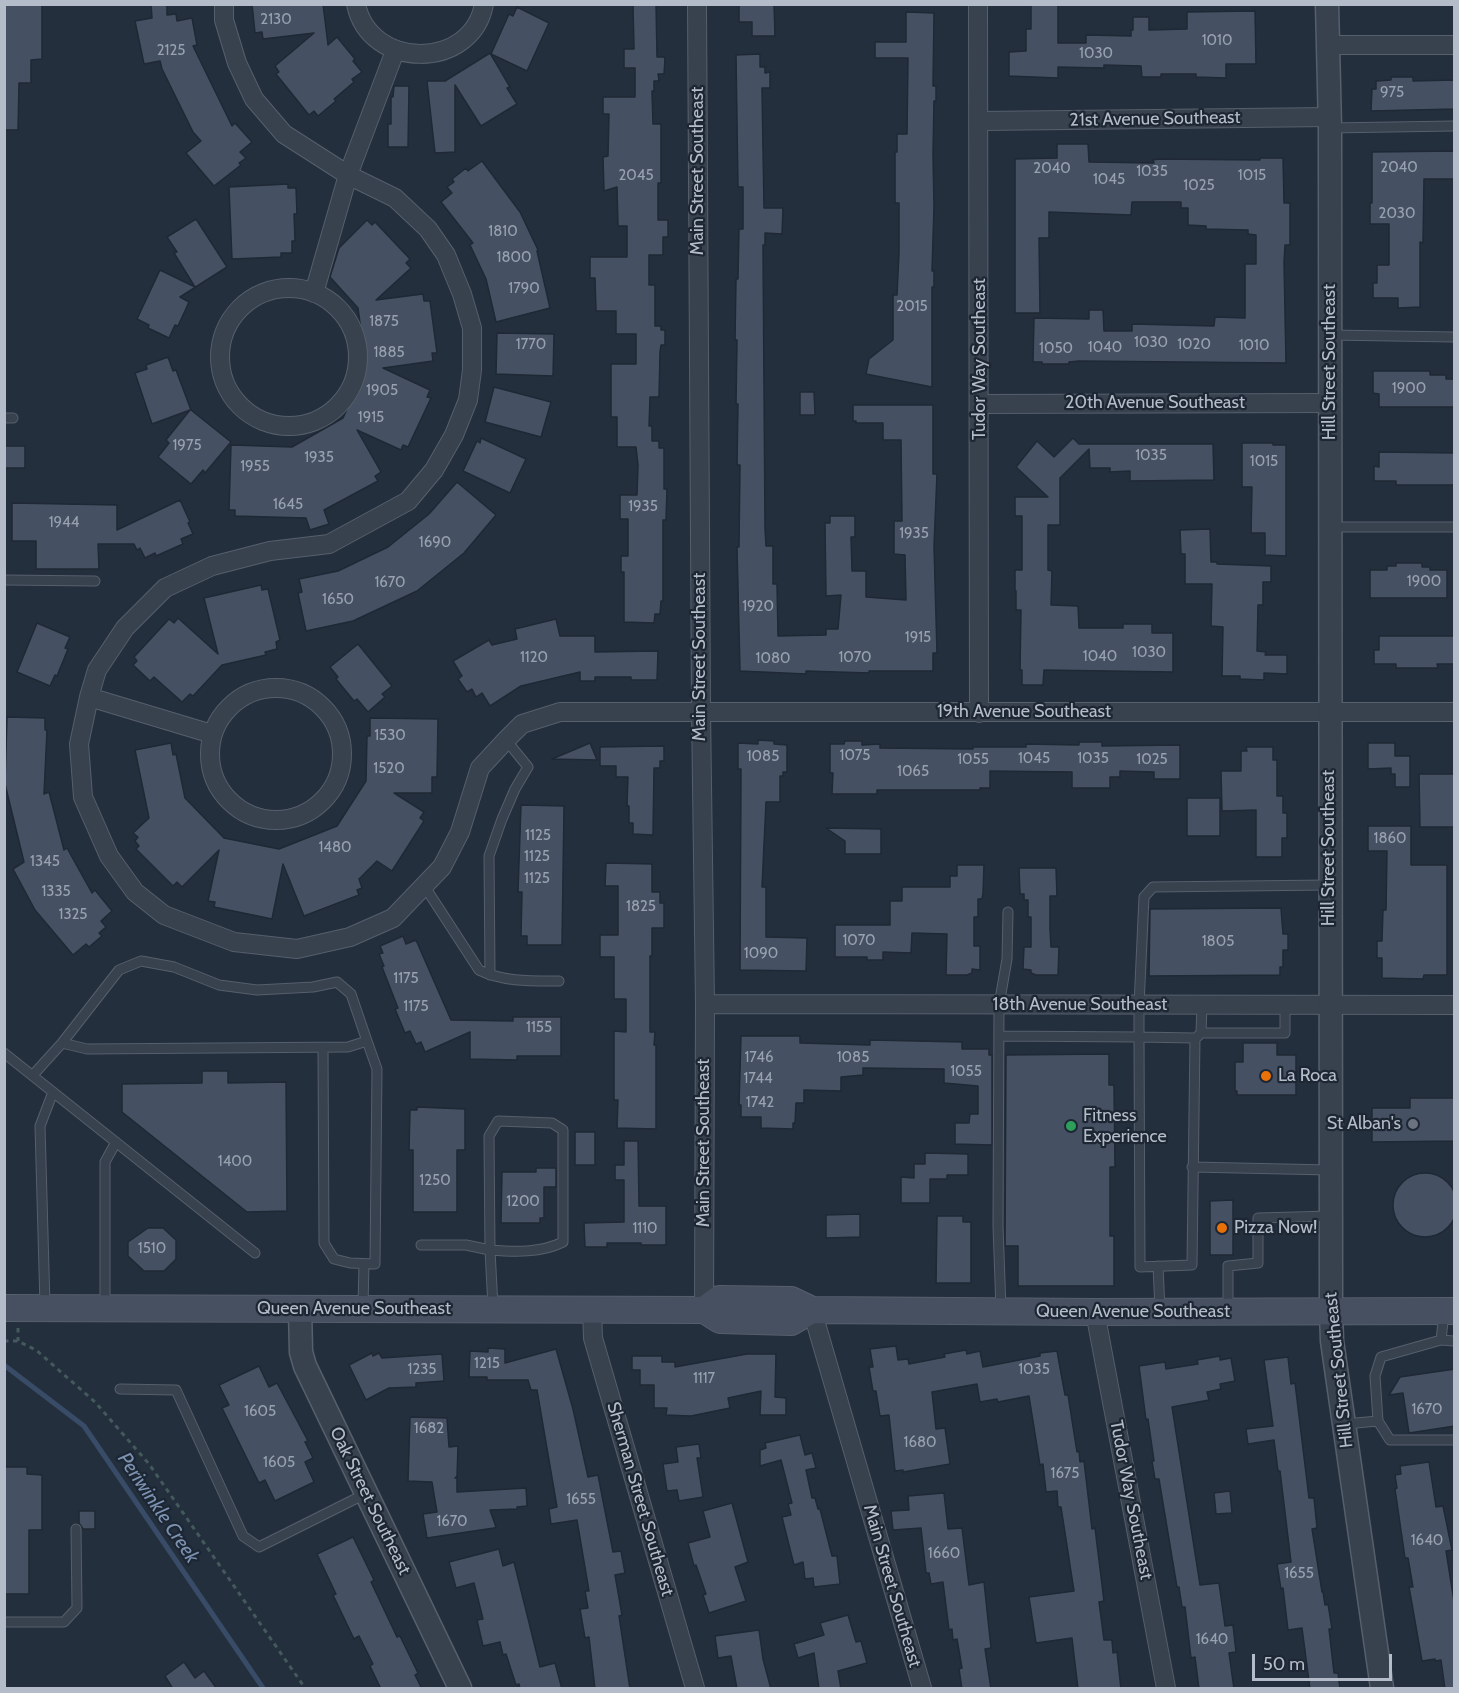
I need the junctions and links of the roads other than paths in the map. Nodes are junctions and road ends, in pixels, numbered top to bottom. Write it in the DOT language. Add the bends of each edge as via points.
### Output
graph roads {
  1 [pos="224,4"];
  2 [pos="356,4"];
  3 [pos="484,4"];
  4 [pos="697,4"];
  5 [pos="978,4"];
  6 [pos="1327,4"];
  7 [pos="1328,45"];
  8 [pos="1455,45"];
  9 [pos="395,51"];
  10 [pos="980,121"];
  11 [pos="1330,123"];
  12 [pos="1455,126"];
  13 [pos="348,174"];
  14 [pos="314,293"];
  15 [pos="1330,335"];
  16 [pos="1455,337"];
  17 [pos="1330,403"];
  18 [pos="980,404"];
  19 [pos="1330,527"];
  20 [pos="1454,527"];
  21 [pos="4,580"];
  22 [pos="94,581"];
  23 [pos="89,697"];
  24 [pos="700,711"];
  25 [pos="1329,711"];
  26 [pos="1455,712"];
  27 [pos="979,713"];
  28 [pos="212,734"];
  29 [pos="506,740"];
  30 [pos="1329,885"];
  31 [pos="424,887"];
  32 [pos="1008,912"];
  33 [pos="490,975"];
  34 [pos="559,981"];
  35 [pos="705,1004"];
  36 [pos="999,1005"];
  37 [pos="1139,1005"];
  38 [pos="1202,1005"];
  39 [pos="1285,1005"];
  40 [pos="1455,1005"];
  41 [pos="1330,1006"];
  42 [pos="999,1036"];
  43 [pos="1198,1036"];
  44 [pos="1139,1037"];
  45 [pos="367,1041"];
  46 [pos="62,1043"];
  47 [pos="323,1047"];
  48 [pos="4,1053"];
  49 [pos="33,1075"];
  50 [pos="53,1092"];
  51 [pos="116,1142"];
  52 [pos="1192,1167"];
  53 [pos="1330,1170"];
  54 [pos="1330,1216"];
  55 [pos="421,1245"];
  56 [pos="490,1250"];
  57 [pos="255,1253"];
  58 [pos="364,1264"];
  59 [pos="1158,1266"];
  60 [pos="4,1308"];
  61 [pos="45,1308"];
  62 [pos="105,1308"];
  63 [pos="300,1308"];
  64 [pos="363,1309"];
  65 [pos="493,1309"];
  66 [pos="592,1309"];
  67 [pos="704,1310"];
  68 [pos="812,1310"];
  69 [pos="1331,1311"];
  70 [pos="1449,1311"];
  71 [pos="1001,1312"];
  72 [pos="1095,1312"];
  73 [pos="1160,1312"];
  74 [pos="1228,1312"];
  75 [pos="1441,1340"];
  76 [pos="1455,1341"];
  77 [pos="120,1389"];
  78 [pos="1378,1421"];
  79 [pos="1344,1425"];
  80 [pos="1455,1440"];
  81 [pos="367,1493"];
  82 [pos="76,1529"];
  83 [pos="4,1622"];
  84 [pos="460,1689"];
  85 [pos="694,1689"];
  86 [pos="922,1689"];
  87 [pos="1167,1689"];
  88 [pos="1382,1689"];
  1 -- 13 [label="street, 19th Avenue Southeast" via="224,20 237,63 254,99 284,134"];
  2 -- 9 [label="street" via="358,15 373,37"];
  3 -- 9 [label="street" via="468,35 446,50 421,56"];
  4 -- 24 [label="street, Main Street Southeast"];
  5 -- 10 [label="street, Tudor Way Southeast"];
  6 -- 7 [label="street, Hill Street Southeast"];
  7 -- 8 [label="street"];
  7 -- 11 [label="street, Hill Street Southeast"];
  9 -- 13 [label="street"];
  10 -- 11 [label="street, 21st Avenue Southeast"];
  10 -- 18 [label="street, Tudor Way Southeast"];
  11 -- 12 [label="lane"];
  11 -- 15 [label="street, Hill Street Southeast"];
  13 -- 14 [label="street"];
  13 -- 23 [label="street, 19th Avenue Southeast" via="395,198 428,229 446,255 462,294 472,328 472,370 468,400 454,435 434,470 408,501 374,521 328,544 270,551 212,566 165,588 125,628 98,670"];
  14 -- 14 [label="street" via="292,286 265,291 242,305 225,327 219,353 223,381 237,404 259,420 286,427 313,423 337,409 353,387 360,360 355,333 336,306"];
  15 -- 16 [label="lane"];
  15 -- 17 [label="street, Hill Street Southeast"];
  17 -- 18 [label="street, 20th Avenue Southeast"];
  17 -- 19 [label="street, Hill Street Southeast"];
  18 -- 27 [label="street, Tudor Way Southeast"];
  19 -- 20 [label="lane"];
  19 -- 25 [label="street, Hill Street Southeast"];
  21 -- 22 [label="lane"];
  23 -- 28 [label="street"];
  23 -- 31 [label="street, 19th Avenue Southeast" via="79,744 83,797 109,856 135,892 164,915 234,942 297,949 350,937 393,918"];
  24 -- 27 [label="street, 19th Avenue Southeast"];
  24 -- 29 [label="street, 19th Avenue Southeast" via="560,712 522,724"];
  24 -- 35 [label="street, Main Street Southeast"];
  25 -- 26 [label="street, 19th Avenue Southeast"];
  25 -- 27 [label="street, 19th Avenue Southeast"];
  25 -- 30 [label="street, Hill Street Southeast"];
  28 -- 28 [label="street" via="226,708 251,692 280,687 309,696 331,716 342,743 340,773 325,798 300,816 271,820 243,812 221,791 210,764"];
  29 -- 31 [label="street, 19th Avenue Southeast" via="480,768 460,832 442,867"];
  29 -- 33 [label="lane" via="528,766 489,856"];
  30 -- 37 [label="lane" via="1153,887 1144,897"];
  30 -- 41 [label="street, Hill Street Southeast"];
  31 -- 33 [label="lane" via="479,970"];
  32 -- 36 [label="lane" via="1007,959"];
  33 -- 34 [label="lane"];
  35 -- 36 [label="street, 18th Avenue Southeast"];
  35 -- 67 [label="street, Main Street Southeast"];
  36 -- 37 [label="street, 18th Avenue Southeast"];
  36 -- 42 [label="lane"];
  37 -- 38 [label="street, 18th Avenue Southeast"];
  37 -- 44 [label="lane"];
  38 -- 39 [label="street, 18th Avenue Southeast"];
  38 -- 43 [label="lane"];
  39 -- 41 [label="street, 18th Avenue Southeast"];
  39 -- 43 [label="lane" via="1285,1033"];
  40 -- 41 [label="street, 18th Avenue Southeast"];
  41 -- 53 [label="street, Hill Street Southeast"];
  42 -- 44 [label="lane"];
  42 -- 71 [label="lane"];
  43 -- 44 [label="lane"];
  43 -- 52 [label="lane"];
  44 -- 59 [label="lane" via="1140,1267"];
  45 -- 46 [label="lane" via="351,994 337,982 257,990 219,985 174,967 141,962 119,970"];
  45 -- 47 [label="lane" via="348,1047"];
  45 -- 58 [label="lane" via="377,1069 375,1264"];
  46 -- 47 [label="lane" via="87,1049"];
  46 -- 49 [label="lane"];
  47 -- 58 [label="lane" via="324,1243 334,1259"];
  48 -- 49 [label="lane"];
  49 -- 50 [label="lane"];
  50 -- 51 [label="lane"];
  50 -- 61 [label="lane" via="40,1126"];
  51 -- 57 [label="lane"];
  51 -- 62 [label="lane" via="105,1162"];
  52 -- 53 [label="lane"];
  52 -- 59 [label="lane" via="1192,1265"];
  53 -- 54 [label="street, Hill Street Southeast"];
  54 -- 69 [label="street, Hill Street Southeast"];
  54 -- 74 [label="lane" via="1258,1218 1258,1263 1228,1266"];
  55 -- 56 [label="lane" via="466,1245"];
  56 -- 56 [label="lane" via="551,1248 564,1242 562,1130 552,1123 498,1121 489,1136"];
  56 -- 65 [label="lane"];
  58 -- 64 [label="lane"];
  59 -- 73 [label="lane"];
  60 -- 61 [label="main road, Queen Avenue Southeast"];
  61 -- 62 [label="main road, Queen Avenue Southeast"];
  62 -- 63 [label="main road, Queen Avenue Southeast"];
  63 -- 64 [label="main road, Queen Avenue Southeast"];
  63 -- 81 [label="street, Oak Street Southeast" via="305,1366"];
  64 -- 65 [label="main road, Queen Avenue Southeast"];
  65 -- 66 [label="main road, Queen Avenue Southeast"];
  66 -- 67 [label="main road, Queen Avenue Southeast"];
  66 -- 85 [label="street, Sherman Street Southeast" via="593,1338"];
  67 -- 68 [label="main road, Queen Avenue Southeast" via="720,1320 791,1322"];
  68 -- 71 [label="main road, Queen Avenue Southeast"];
  68 -- 86 [label="street, Main Street Southeast"];
  69 -- 70 [label="main road, Queen Avenue Southeast"];
  69 -- 74 [label="main road, Queen Avenue Southeast"];
  69 -- 79 [label="street, Hill Street Southeast"];
  70 -- 75 [label="lane"];
  71 -- 72 [label="main road, Queen Avenue Southeast"];
  72 -- 73 [label="main road, Queen Avenue Southeast"];
  72 -- 87 [label="street, Tudor Way Southeast"];
  73 -- 74 [label="main road, Queen Avenue Southeast"];
  75 -- 76 [label="lane"];
  75 -- 78 [label="lane" via="1382,1357 1375,1376"];
  77 -- 81 [label="lane" via="176,1390 243,1536 259,1547"];
  78 -- 79 [label="lane"];
  78 -- 80 [label="lane" via="1390,1440"];
  79 -- 88 [label="street, Hill Street Southeast"];
  81 -- 84 [label="street, Oak Street Southeast"];
  82 -- 83 [label="lane" via="77,1608 64,1622"];
}
